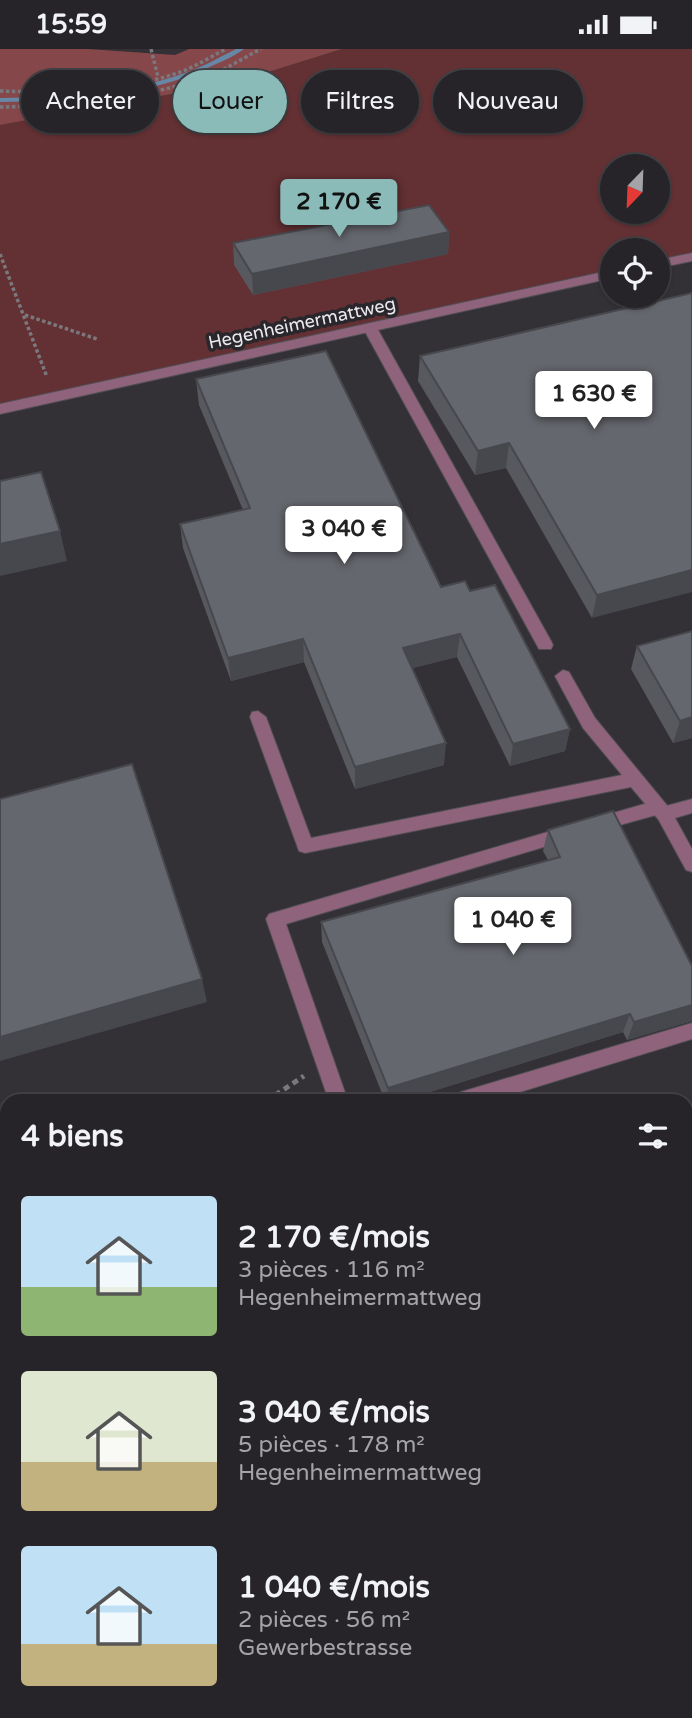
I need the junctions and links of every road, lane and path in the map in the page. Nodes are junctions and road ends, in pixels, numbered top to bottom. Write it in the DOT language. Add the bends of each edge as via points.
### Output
graph roads {
  1 [pos="150,49"];
  2 [pos="226,49"];
  3 [pos="261,49"];
  4 [pos="156,70"];
  5 [pos="159,77"];
  6 [pos="0,91"];
  7 [pos="21,92"];
  8 [pos="0,107"];
  9 [pos="0,254"];
  10 [pos="692,257"];
  11 [pos="670,262"];
  12 [pos="600,277"];
  13 [pos="24,315"];
  14 [pos="370,328"];
  15 [pos="97,339"];
  16 [pos="55,396"];
  17 [pos="0,408"];
  18 [pos="545,645"];
  19 [pos="563,676"];
  20 [pos="258,717"];
  21 [pos="635,779"];
  22 [pos="692,806"];
  23 [pos="661,810"];
  24 [pos="692,865"];
  25 [pos="692,1031"];
  26 [pos="322,1053"];
  27 [pos="277,1094"];
  28 [pos="337,1094"];
  29 [pos="484,1094"];
  1 -- 4 [label="path"];
  2 -- 5 [label="path" via="178,73"];
  3 -- 8 [label="path" via="209,75 158,89 86,101"];
  6 -- 7 [label="path"];
  9 -- 13 [label="path"];
  10 -- 11 [label="street"];
  12 -- 14 [label="street, Hegenheimermattweg"];
  13 -- 15 [label="path"];
  13 -- 16 [label="path"];
  14 -- 16 [label="street, Hegenheimermattweg"];
  14 -- 18 [label="street"];
  16 -- 17 [label="street, Hegenheimermattweg"];
  19 -- 21 [label="street" via="589,723"];
  20 -- 21 [label="street" via="305,846"];
  21 -- 23 [label="street"];
  22 -- 23 [label="street"];
  23 -- 24 [label="street"];
  23 -- 26 [label="street" via="275,919"];
  25 -- 29 [label="street"];
  26 -- 27 [label="path" via="302,1079"];
  26 -- 28 [label="street"];
}
